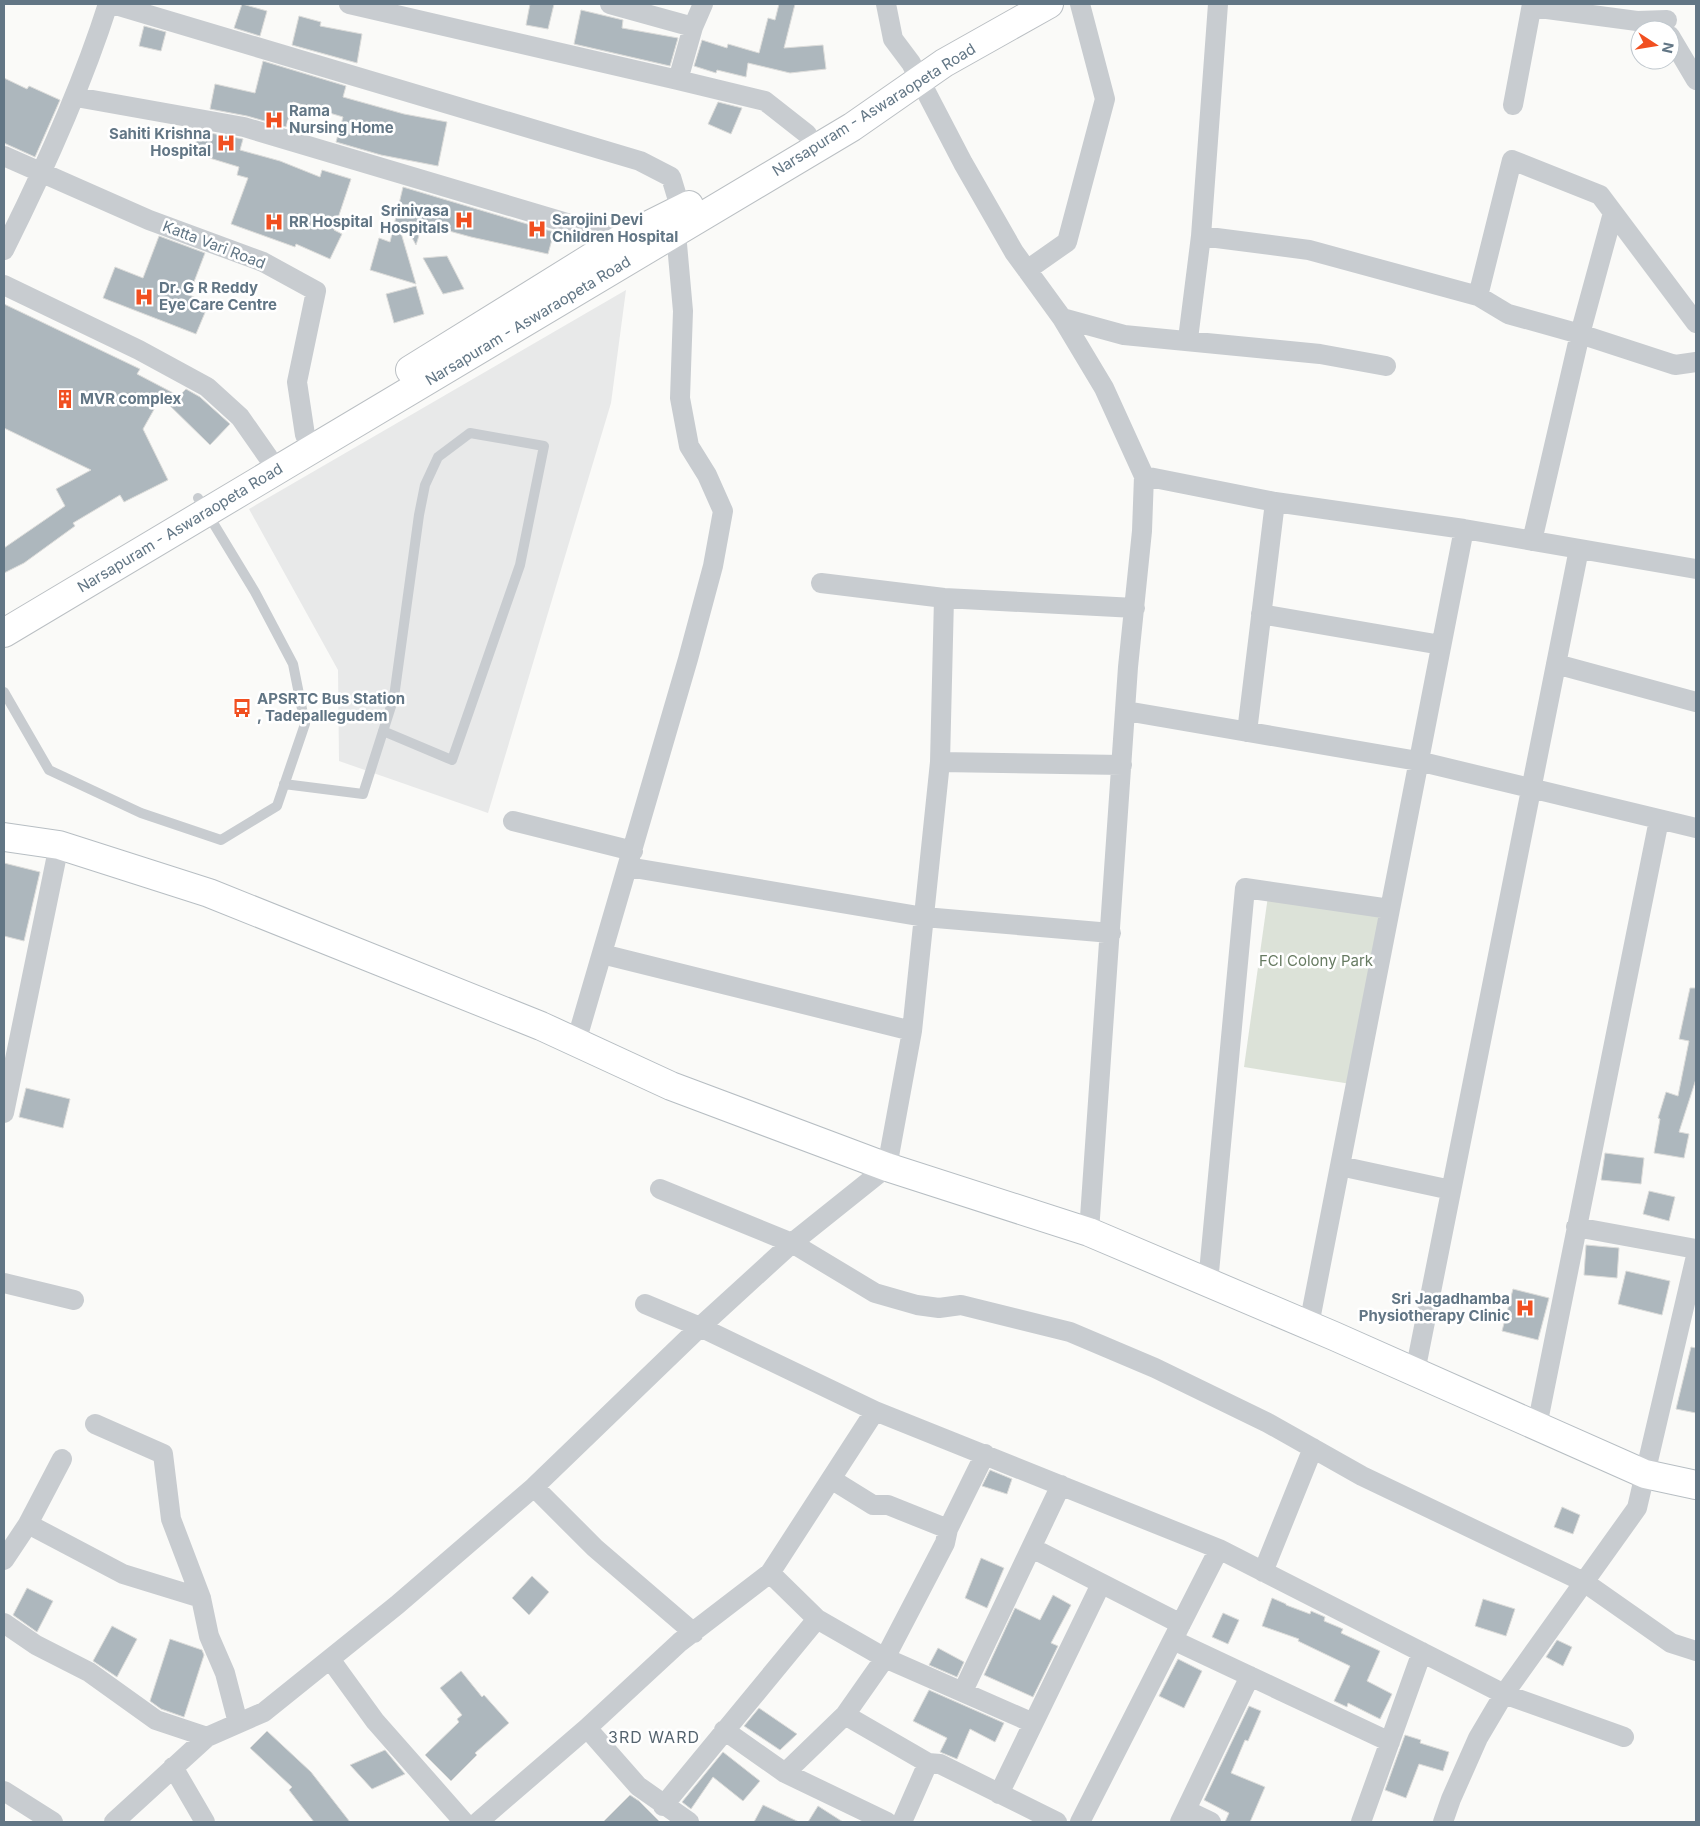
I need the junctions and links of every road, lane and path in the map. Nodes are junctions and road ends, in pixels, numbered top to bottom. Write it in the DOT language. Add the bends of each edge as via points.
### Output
graph roads {
  1 [pos="110,4"];
  2 [pos="349,4"];
  3 [pos="610,4"];
  4 [pos="703,4"];
  5 [pos="886,4"];
  6 [pos="1013,4"];
  7 [pos="1049,4"];
  8 [pos="1080,4"];
  9 [pos="1218,4"];
  10 [pos="1532,5"];
  11 [pos="641,8"];
  12 [pos="1630,20"];
  13 [pos="693,27"];
  14 [pos="1680,49"];
  15 [pos="916,72"];
  16 [pos="678,80"];
  17 [pos="1696,80"];
  18 [pos="76,97"];
  19 [pos="1513,105"];
  20 [pos="807,134"];
  21 [pos="4,156"];
  22 [pos="43,172"];
  23 [pos="1613,212"];
  24 [pos="678,221"];
  25 [pos="1201,236"];
  26 [pos="621,239"];
  27 [pos="4,250"];
  28 [pos="1027,270"];
  29 [pos="4,285"];
  30 [pos="1478,296"];
  31 [pos="1062,318"];
  32 [pos="1696,323"];
  33 [pos="1580,334"];
  34 [pos="1188,339"];
  35 [pos="1696,362"];
  36 [pos="1386,366"];
  37 [pos="305,435"];
  38 [pos="268,457"];
  39 [pos="1144,476"];
  40 [pos="1274,502"];
  41 [pos="202,505"];
  42 [pos="1464,529"];
  43 [pos="1532,541"];
  44 [pos="1579,549"];
  45 [pos="1696,569"];
  46 [pos="821,583"];
  47 [pos="944,598"];
  48 [pos="1135,608"];
  49 [pos="4,614"];
  50 [pos="1261,614"];
  51 [pos="4,633"];
  52 [pos="1441,645"];
  53 [pos="1556,664"];
  54 [pos="4,692"];
  55 [pos="1696,702"];
  56 [pos="1126,711"];
  57 [pos="383,731"];
  58 [pos="1247,732"];
  59 [pos="1418,761"];
  60 [pos="940,762"];
  61 [pos="1122,765"];
  62 [pos="284,784"];
  63 [pos="1530,788"];
  64 [pos="513,820"];
  65 [pos="1660,820"];
  66 [pos="1696,828"];
  67 [pos="4,837"];
  68 [pos="59,845"];
  69 [pos="631,858"];
  70 [pos="1390,908"];
  71 [pos="924,917"];
  72 [pos="1111,933"];
  73 [pos="602,954"];
  74 [pos="912,1031"];
  75 [pos="576,1042"];
  76 [pos="6,1091"];
  77 [pos="4,1113"];
  78 [pos="887,1166"];
  79 [pos="1340,1166"];
  80 [pos="660,1189"];
  81 [pos="1451,1190"];
  82 [pos="1576,1227"];
  83 [pos="1089,1232"];
  84 [pos="792,1243"];
  85 [pos="1696,1249"];
  86 [pos="1696,1256"];
  87 [pos="4,1283"];
  88 [pos="1208,1283"];
  89 [pos="74,1300"];
  90 [pos="645,1304"];
  91 [pos="1309,1325"];
  92 [pos="700,1327"];
  93 [pos="1415,1372"];
  94 [pos="875,1411"];
  95 [pos="95,1424"];
  96 [pos="1537,1426"];
  97 [pos="1313,1448"];
  98 [pos="985,1454"];
  99 [pos="62,1459"];
  100 [pos="1645,1474"];
  101 [pos="831,1480"];
  102 [pos="1061,1485"];
  103 [pos="1696,1485"];
  104 [pos="534,1487"];
  105 [pos="28,1524"];
  106 [pos="948,1529"];
  107 [pos="1032,1548"];
  108 [pos="1219,1549"];
  109 [pos="4,1560"];
  110 [pos="1263,1572"];
  111 [pos="770,1573"];
  112 [pos="1584,1582"];
  113 [pos="1101,1584"];
  114 [pos="201,1598"];
  115 [pos="817,1619"];
  116 [pos="4,1623"];
  117 [pos="1177,1632"];
  118 [pos="694,1633"];
  119 [pos="1696,1651"];
  120 [pos="1422,1652"];
  121 [pos="885,1658"];
  122 [pos="330,1659"];
  123 [pos="1250,1676"];
  124 [pos="963,1691"];
  125 [pos="1504,1694"];
  126 [pos="845,1715"];
  127 [pos="238,1723"];
  128 [pos="1033,1724"];
  129 [pos="587,1728"];
  130 [pos="724,1730"];
  131 [pos="206,1737"];
  132 [pos="1624,1737"];
  133 [pos="1390,1742"];
  134 [pos="928,1763"];
  135 [pos="173,1767"];
  136 [pos="786,1773"];
  137 [pos="4,1792"];
  138 [pos="999,1794"];
  139 [pos="663,1806"];
  140 [pos="1183,1816"];
  141 [pos="54,1822"];
  142 [pos="114,1822"];
  143 [pos="205,1822"];
  144 [pos="464,1822"];
  145 [pos="478,1822"];
  146 [pos="689,1822"];
  147 [pos="886,1822"];
  148 [pos="902,1822"];
  149 [pos="1058,1822"];
  150 [pos="1080,1822"];
  151 [pos="1211,1822"];
  152 [pos="1361,1822"];
  153 [pos="1443,1822"];
  1 -- 18 [label="street"];
  1 -- 24 [label="street" via="640,161 671,177"];
  2 -- 16 [label="street"];
  3 -- 11 [label="street"];
  4 -- 13 [label="street"];
  5 -- 15 [label="street" via="893,39"];
  6 -- 15 [label="main road, Narsapuram - Aswaraopeta Road"];
  7 -- 15 [label="main road, Narsapuram - Aswaraopeta Road" via="944,63"];
  8 -- 28 [label="street" via="1105,99 1067,242"];
  9 -- 25 [label="street"];
  10 -- 12 [label="street"];
  10 -- 19 [label="street"];
  11 -- 13 [label="street"];
  13 -- 16 [label="street"];
  14 -- 17 [label="street"];
  15 -- 20 [label="main road, Narsapuram - Aswaraopeta Road"];
  15 -- 24 [label="main road, Narsapuram - Aswaraopeta Road" via="852,127"];
  15 -- 28 [label="street" via="963,163"];
  16 -- 20 [label="street" via="764,101"];
  18 -- 22 [label="street"];
  18 -- 26 [label="street" via="244,127"];
  20 -- 24 [label="main road, Narsapuram - Aswaraopeta Road"];
  21 -- 22 [label="street, Katta Vari Road"];
  22 -- 27 [label="street"];
  22 -- 37 [label="street, Katta Vari Road" via="149,220 263,262 316,291 297,382"];
  23 -- 30 [label="street" via="1600,195 1512,160"];
  23 -- 32 [label="street"];
  23 -- 33 [label="street"];
  24 -- 26 [label="main road, Narsapuram - Aswaraopeta Road"];
  24 -- 41 [label="main road, Narsapuram - Aswaraopeta Road"];
  24 -- 69 [label="street" via="684,311 680,398 689,446 707,475 723,511 713,566"];
  25 -- 30 [label="street" via="1309,250"];
  25 -- 34 [label="street"];
  26 -- 37 [label="main road, Narsapuram - Aswaraopeta Road"];
  28 -- 31 [label="street"];
  29 -- 38 [label="street" via="139,350 207,387 240,416"];
  30 -- 33 [label="street" via="1508,314"];
  31 -- 34 [label="street" via="1124,335"];
  31 -- 39 [label="street" via="1104,388"];
  33 -- 35 [label="street" via="1675,365"];
  33 -- 43 [label="street"];
  34 -- 36 [label="street" via="1320,354"];
  37 -- 38 [label="main road, Narsapuram - Aswaraopeta Road"];
  38 -- 41 [label="main road, Narsapuram - Aswaraopeta Road"];
  39 -- 40 [label="street"];
  39 -- 48 [label="street"];
  40 -- 42 [label="street"];
  40 -- 50 [label="street"];
  41 -- 49 [label="main road, Narsapuram - Aswaraopeta Road"];
  41 -- 51 [label="main road, Narsapuram - Aswaraopeta Road"];
  41 -- 62 [label="lane" via="255,592 293,664 305,724"];
  42 -- 43 [label="street"];
  42 -- 52 [label="street"];
  43 -- 44 [label="street"];
  44 -- 45 [label="street"];
  44 -- 53 [label="street"];
  46 -- 47 [label="street"];
  47 -- 48 [label="street"];
  47 -- 60 [label="street"];
  48 -- 56 [label="street"];
  50 -- 52 [label="street"];
  50 -- 58 [label="street"];
  52 -- 59 [label="street"];
  53 -- 55 [label="street"];
  53 -- 63 [label="street"];
  54 -- 62 [label="lane" via="49,770 96,794 176,826 221,840 276,806"];
  56 -- 58 [label="street"];
  56 -- 61 [label="street"];
  57 -- 57 [label="lane" via="394,697 425,485 438,457 470,433 544,446 520,565 452,760"];
  57 -- 62 [label="lane" via="363,794"];
  58 -- 59 [label="street"];
  59 -- 63 [label="street"];
  59 -- 70 [label="street"];
  60 -- 61 [label="street"];
  60 -- 71 [label="street"];
  61 -- 72 [label="street"];
  63 -- 65 [label="street"];
  63 -- 81 [label="street"];
  64 -- 69 [label="street"];
  65 -- 66 [label="street"];
  65 -- 82 [label="street"];
  67 -- 68 [label="main road"];
  68 -- 75 [label="main road" via="209,893"];
  68 -- 76 [label="street"];
  69 -- 71 [label="street"];
  69 -- 73 [label="street"];
  70 -- 79 [label="street"];
  70 -- 88 [label="street" via="1245,888"];
  71 -- 72 [label="street"];
  71 -- 74 [label="street"];
  72 -- 83 [label="street"];
  73 -- 74 [label="street"];
  73 -- 75 [label="street"];
  74 -- 78 [label="street"];
  75 -- 78 [label="main road" via="671,1086"];
  76 -- 77 [label="street"];
  78 -- 83 [label="main road"];
  78 -- 84 [label="street"];
  79 -- 81 [label="street"];
  79 -- 91 [label="street"];
  80 -- 84 [label="street"];
  81 -- 93 [label="street"];
  82 -- 85 [label="street"];
  82 -- 96 [label="street"];
  83 -- 88 [label="main road"];
  84 -- 92 [label="street"];
  84 -- 97 [label="street" via="875,1294 939,1308 961,1305 1070,1332 1164,1372"];
  86 -- 100 [label="street"];
  87 -- 89 [label="street"];
  88 -- 91 [label="main road"];
  90 -- 92 [label="street"];
  91 -- 93 [label="main road"];
  92 -- 94 [label="street"];
  92 -- 104 [label="street"];
  93 -- 96 [label="main road"];
  94 -- 98 [label="street"];
  94 -- 101 [label="street"];
  95 -- 114 [label="street" via="163,1454 171,1519"];
  96 -- 100 [label="main road"];
  97 -- 110 [label="street"];
  97 -- 112 [label="street" via="1362,1476"];
  98 -- 102 [label="street"];
  98 -- 106 [label="street"];
  99 -- 105 [label="street"];
  100 -- 103 [label="main road"];
  100 -- 112 [label="street" via="1637,1508"];
  101 -- 106 [label="street" via="873,1505 888,1505"];
  101 -- 111 [label="street"];
  102 -- 107 [label="street"];
  102 -- 108 [label="street"];
  104 -- 118 [label="street" via="594,1548"];
  104 -- 122 [label="street"];
  105 -- 109 [label="street"];
  105 -- 114 [label="street" via="123,1574"];
  106 -- 121 [label="street" via="945,1543"];
  107 -- 113 [label="street"];
  107 -- 124 [label="street"];
  108 -- 110 [label="street"];
  108 -- 117 [label="street"];
  110 -- 120 [label="street"];
  111 -- 115 [label="street"];
  111 -- 118 [label="street"];
  112 -- 119 [label="street" via="1670,1643"];
  112 -- 125 [label="street"];
  113 -- 117 [label="street"];
  113 -- 128 [label="street"];
  114 -- 127 [label="street" via="209,1636 226,1673"];
  115 -- 121 [label="street"];
  115 -- 130 [label="street"];
  116 -- 131 [label="street" via="36,1645 89,1672 156,1720"];
  117 -- 123 [label="street"];
  117 -- 150 [label="street"];
  118 -- 129 [label="street" via="680,1642"];
  120 -- 125 [label="street"];
  120 -- 133 [label="street"];
  121 -- 124 [label="street"];
  121 -- 126 [label="street"];
  122 -- 127 [label="street" via="264,1712"];
  122 -- 144 [label="street" via="376,1721"];
  123 -- 133 [label="street"];
  123 -- 140 [label="street"];
  124 -- 128 [label="street"];
  125 -- 132 [label="street"];
  125 -- 153 [label="street" via="1478,1738"];
  126 -- 134 [label="street"];
  126 -- 136 [label="street"];
  127 -- 131 [label="street"];
  128 -- 138 [label="street"];
  129 -- 139 [label="street" via="638,1786"];
  129 -- 145 [label="street"];
  130 -- 136 [label="street"];
  130 -- 139 [label="street"];
  131 -- 135 [label="street"];
  133 -- 152 [label="street"];
  134 -- 138 [label="street" via="940,1764"];
  134 -- 148 [label="street"];
  135 -- 142 [label="street"];
  135 -- 143 [label="street"];
  136 -- 147 [label="street"];
  137 -- 141 [label="street"];
  138 -- 149 [label="street"];
  139 -- 146 [label="street"];
  140 -- 151 [label="street"];
}
